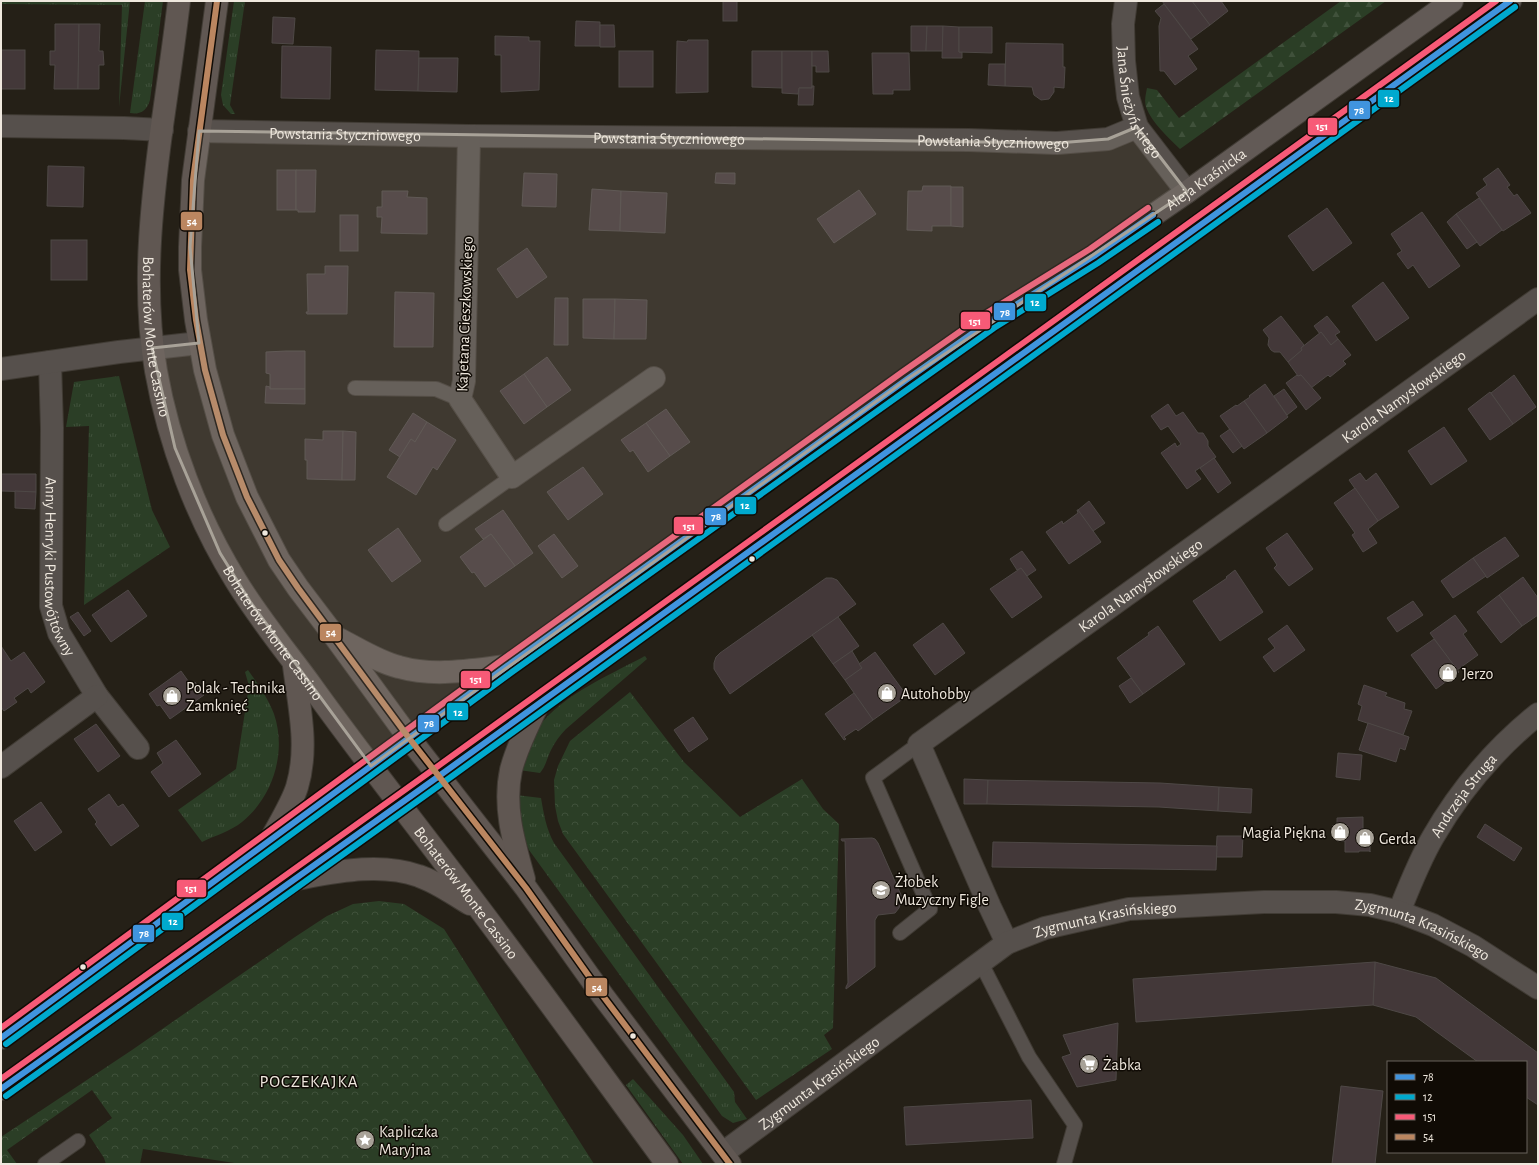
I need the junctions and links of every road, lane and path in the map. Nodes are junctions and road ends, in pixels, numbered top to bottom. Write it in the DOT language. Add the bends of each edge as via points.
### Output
graph roads {
  1 [pos="179,1"];
  2 [pos="217,1"];
  3 [pos="1126,1"];
  4 [pos="1452,1"];
  5 [pos="1510,1"];
  6 [pos="1,126"];
  7 [pos="1137,127"];
  8 [pos="162,130"];
  9 [pos="199,131"];
  10 [pos="469,136"];
  11 [pos="1187,192"];
  12 [pos="1538,299"];
  13 [pos="199,343"];
  14 [pos="152,348"];
  15 [pos="50,362"];
  16 [pos="1,369"];
  17 [pos="654,378"];
  18 [pos="355,388"];
  19 [pos="460,399"];
  20 [pos="512,476"];
  21 [pos="446,524"];
  22 [pos="336,638"];
  23 [pos="294,662"];
  24 [pos="507,666"];
  25 [pos="97,696"];
  26 [pos="539,702"];
  27 [pos="1538,714"];
  28 [pos="409,738"];
  29 [pos="919,744"];
  30 [pos="138,748"];
  31 [pos="371,766"];
  32 [pos="1,767"];
  33 [pos="439,776"];
  34 [pos="399,803"];
  35 [pos="271,839"];
  36 [pos="296,879"];
  37 [pos="526,888"];
  38 [pos="483,912"];
  39 [pos="1399,912"];
  40 [pos="900,933"];
  41 [pos="1007,943"];
  42 [pos="981,963"];
  43 [pos="1538,988"];
  44 [pos="1,1038"];
  45 [pos="1,1089"];
  46 [pos="78,1141"];
  47 [pos="727,1159"];
  48 [pos="45,1164"];
  49 [pos="667,1164"];
  50 [pos="1064,1164"];
  1 -- 8 [label="main road, Bohaterów Monte Cassino"];
  2 -- 9 [label="main road"];
  3 -- 7 [label="street, Jana Śnieżyńskiego" via="1123,24 1124,61 1127,88"];
  4 -- 11 [label="main road, Aleja Kraśnicka"];
  5 -- 26 [label="main road"];
  6 -- 8 [label="street"];
  7 -- 10 [label="street, Powstania Styczniowego" via="1108,139 1057,143"];
  7 -- 11 [label="street, Jana Śnieżyńskiego"];
  8 -- 14 [label="main road, Bohaterów Monte Cassino" via="150,244 149,308"];
  9 -- 10 [label="street, Powstania Styczniowego"];
  9 -- 13 [label="main road" via="193,180 190,247 192,294"];
  10 -- 19 [label="street, Kajetana Cieszkowskiego" via="464,381"];
  11 -- 24 [label="main road, Aleja Kraśnicka" via="1094,256 990,321"];
  12 -- 29 [label="street, Karola Namysłowskiego"];
  13 -- 14 [label="street"];
  13 -- 22 [label="main road" via="223,435 247,497 279,560"];
  14 -- 15 [label="street"];
  14 -- 23 [label="main road, Bohaterów Monte Cassino" via="168,425 200,510 236,582"];
  15 -- 16 [label="street"];
  15 -- 25 [label="street, Anny Henryki Pustowójtówny" via="51,606 60,633"];
  17 -- 20 [label="street"];
  18 -- 19 [label="lane" via="436,389"];
  19 -- 20 [label="street, Kajetana Cieszkowskiego"];
  20 -- 21 [label="lane"];
  22 -- 24 [label="main road" via="374,657 409,669 439,672"];
  22 -- 28 [label="main road"];
  23 -- 31 [label="main road, Bohaterów Monte Cassino"];
  23 -- 35 [label="main road" via="303,736 301,771 296,789"];
  24 -- 28 [label="main road, Aleja Kraśnicka"];
  25 -- 30 [label="street, Anny Henryki Pustowójtówny"];
  25 -- 32 [label="street"];
  26 -- 33 [label="main road"];
  26 -- 37 [label="main road" via="518,749 509,782 508,805 513,839"];
  27 -- 39 [label="street, Andrzeja Struga" via="1486,763 1459,797 1432,837"];
  28 -- 31 [label="main road, Aleja Kraśnicka"];
  28 -- 33 [label="main road"];
  29 -- 40 [label="lane" via="873,778 930,909"];
  29 -- 41 [label="street"];
  31 -- 34 [label="main road, Bohaterów Monte Cassino"];
  31 -- 35 [label="main road, Aleja Kraśnicka"];
  33 -- 34 [label="main road"];
  33 -- 37 [label="main road"];
  34 -- 36 [label="main road"];
  34 -- 38 [label="main road, Bohaterów Monte Cassino"];
  35 -- 44 [label="main road, Aleja Kraśnicka"];
  36 -- 38 [label="main road" via="338,871 399,871 440,885"];
  36 -- 45 [label="main road"];
  37 -- 47 [label="main road" via="603,996"];
  38 -- 49 [label="main road, Bohaterów Monte Cassino"];
  39 -- 41 [label="street, Zygmunta Krasińskiego" via="1370,905 1336,902 1264,902 1129,909 1045,928"];
  39 -- 43 [label="street, Zygmunta Krasińskiego" via="1433,925 1473,946"];
  41 -- 42 [label="street, Zygmunta Krasińskiego"];
  42 -- 47 [label="street, Zygmunta Krasińskiego"];
  42 -- 50 [label="lane" via="1029,1057 1075,1125"];
  46 -- 48 [label="lane"];
}
